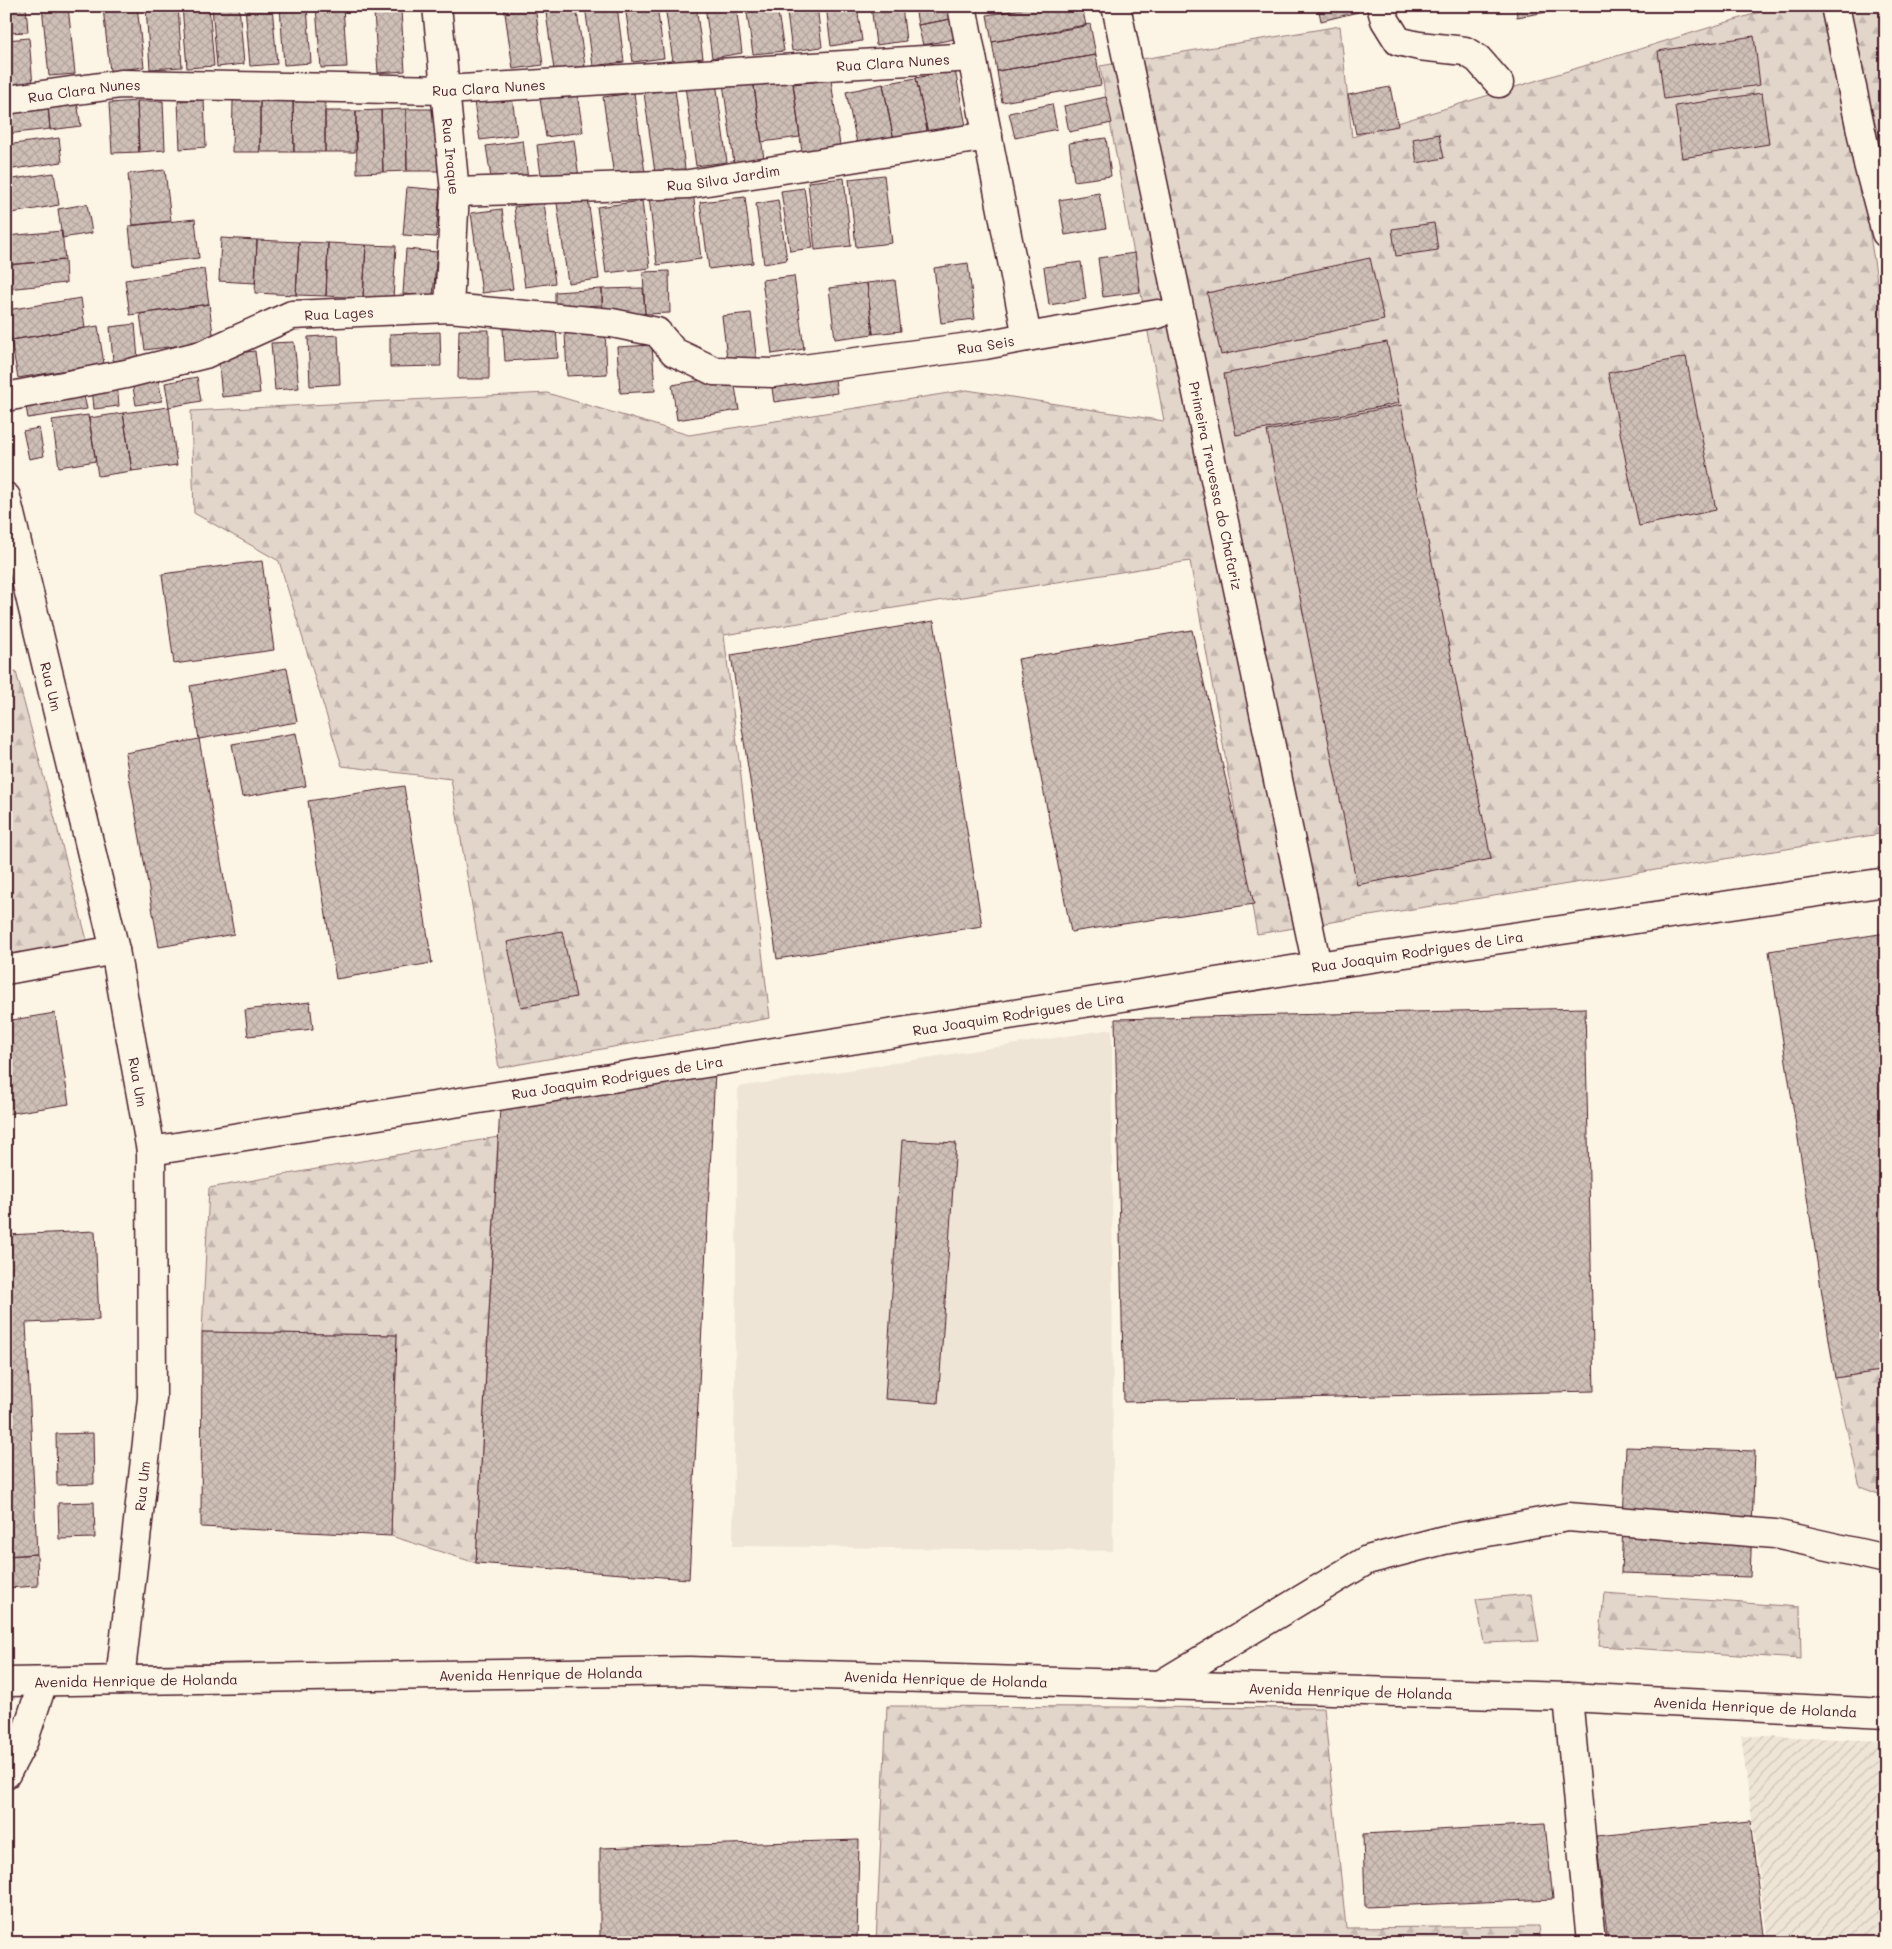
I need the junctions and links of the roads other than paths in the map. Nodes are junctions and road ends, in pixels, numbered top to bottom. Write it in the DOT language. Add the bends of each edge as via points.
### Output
graph roads {
  1 [pos="437,6"];
  2 [pos="962,6"];
  3 [pos="1116,6"];
  4 [pos="1381,6"];
  5 [pos="1835,6"];
  6 [pos="972,57"];
  7 [pos="1499,82"];
  8 [pos="446,90"];
  9 [pos="6,100"];
  10 [pos="988,136"];
  11 [pos="455,192"];
  12 [pos="1886,232"];
  13 [pos="449,308"];
  14 [pos="1158,314"];
  15 [pos="1027,337"];
  16 [pos="674,352"];
  17 [pos="6,397"];
  18 [pos="6,497"];
  19 [pos="12,552"];
  20 [pos="1886,882"];
  21 [pos="115,950"];
  22 [pos="1317,966"];
  23 [pos="6,970"];
  24 [pos="151,1151"];
  25 [pos="1886,1559"];
  26 [pos="120,1680"];
  27 [pos="6,1682"];
  28 [pos="43,1682"];
  29 [pos="1160,1685"];
  30 [pos="1568,1697"];
  31 [pos="1886,1713"];
  32 [pos="6,1774"];
  33 [pos="1591,1943"];
  1 -- 8 [label="street, Rua Iraque"];
  2 -- 6 [label="street, Rua Seis"];
  3 -- 22 [label="street, Primeira Travessa do Chafariz"];
  4 -- 7 [label="street" via="1385,20 1398,41 1465,51"];
  5 -- 12 [label="street" via="1868,164"];
  6 -- 8 [label="street, Rua Clara Nunes"];
  6 -- 10 [label="street, Rua Seis"];
  8 -- 9 [label="street, Rua Clara Nunes" via="121,84"];
  8 -- 11 [label="street, Rua Iraque"];
  10 -- 11 [label="street, Rua Silva Jardim" via="690,184"];
  10 -- 15 [label="street, Rua Seis"];
  11 -- 13 [label="street, Rua Iraque"];
  13 -- 16 [label="street, Rua Lages" via="612,323 657,332"];
  13 -- 17 [label="street, Rua Lages" via="292,314 205,354 126,374"];
  14 -- 15 [label="street"];
  15 -- 16 [label="street, Rua Seis" via="773,372 714,370"];
  18 -- 19 [label="street, Rua Um"];
  19 -- 21 [label="street, Rua Um"];
  20 -- 22 [label="street, Rua Joaquim Rodrigues de Lira"];
  21 -- 23 [label="street"];
  21 -- 24 [label="street, Rua Um"];
  22 -- 24 [label="street, Rua Joaquim Rodrigues de Lira"];
  24 -- 26 [label="street, Rua Um" via="152,1398"];
  25 -- 29 [label="street" via="1775,1534 1568,1516 1444,1540 1367,1560"];
  26 -- 28 [label="street, Avenida Henrique de Holanda"];
  26 -- 29 [label="street, Avenida Henrique de Holanda" via="689,1671"];
  27 -- 28 [label="street, Avenida Henrique de Holanda"];
  28 -- 32 [label="street" via="24,1740"];
  29 -- 30 [label="street, Avenida Henrique de Holanda"];
  30 -- 31 [label="street, Avenida Henrique de Holanda"];
  30 -- 33 [label="street"];
}
